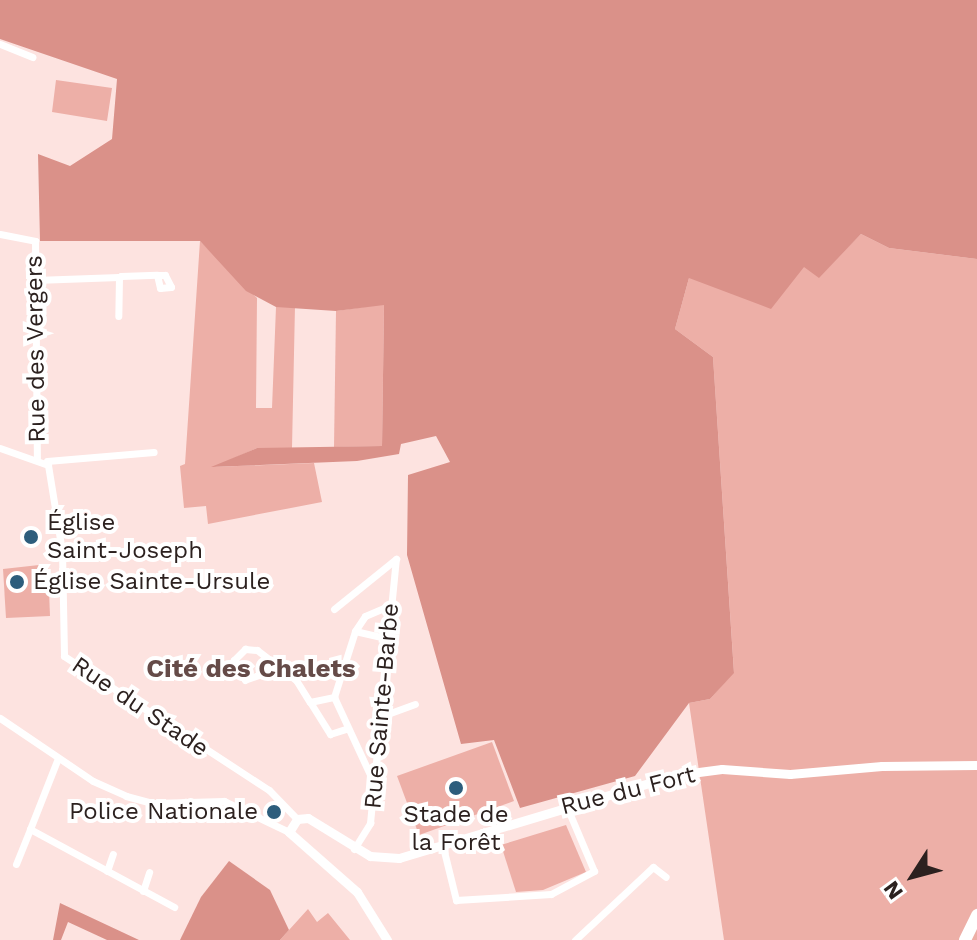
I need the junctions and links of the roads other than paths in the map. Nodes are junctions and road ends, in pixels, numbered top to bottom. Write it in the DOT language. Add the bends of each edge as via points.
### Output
graph roads {
  1 [pos="0,44"];
  2 [pos="33,57"];
  3 [pos="0,234"];
  4 [pos="157,275"];
  5 [pos="119,277"];
  6 [pos="35,280"];
  7 [pos="118,316"];
  8 [pos="0,448"];
  9 [pos="154,452"];
  10 [pos="37,458"];
  11 [pos="47,461"];
  12 [pos="391,605"];
  13 [pos="334,609"];
  14 [pos="355,631"];
  15 [pos="389,639"];
  16 [pos="279,668"];
  17 [pos="334,697"];
  18 [pos="310,702"];
  19 [pos="415,704"];
  20 [pos="382,716"];
  21 [pos="0,718"];
  22 [pos="345,729"];
  23 [pos="58,758"];
  24 [pos="977,765"];
  25 [pos="375,785"];
  26 [pos="566,805"];
  27 [pos="297,819"];
  28 [pos="30,829"];
  29 [pos="289,832"];
  30 [pos="443,847"];
  31 [pos="354,849"];
  32 [pos="113,854"];
  33 [pos="16,864"];
  34 [pos="107,871"];
  35 [pos="149,872"];
  36 [pos="666,877"];
  37 [pos="143,891"];
  38 [pos="174,907"];
  39 [pos="977,915"];
  40 [pos="387,940"];
  41 [pos="575,940"];
  42 [pos="965,940"];
  1 -- 2 [label="street"];
  3 -- 6 [label="street, Rue des Vergers" via="35,241"];
  4 -- 5 [label="street"];
  5 -- 6 [label="street"];
  5 -- 7 [label="street"];
  6 -- 10 [label="street, Rue des Vergers"];
  8 -- 10 [label="street"];
  9 -- 11 [label="street"];
  10 -- 11 [label="street"];
  11 -- 27 [label="street, Rue du Stade" via="62,551 64,656 269,790"];
  12 -- 13 [label="street, Rue Sainte-Barbe" via="396,559"];
  12 -- 14 [label="street" via="365,616"];
  12 -- 15 [label="street, Rue Sainte-Barbe"];
  14 -- 15 [label="street"];
  14 -- 17 [label="street"];
  15 -- 20 [label="street, Rue Sainte-Barbe"];
  16 -- 16 [label="street" via="251,648 234,660 245,680"];
  16 -- 18 [label="street" via="296,680"];
  17 -- 18 [label="street"];
  17 -- 22 [label="street"];
  18 -- 22 [label="street" via="330,734"];
  19 -- 20 [label="street"];
  20 -- 25 [label="street, Rue Sainte-Barbe"];
  21 -- 23 [label="street"];
  22 -- 25 [label="street"];
  23 -- 28 [label="street"];
  23 -- 29 [label="street" via="139,801 224,801"];
  24 -- 26 [label="street, Rue du Fort" via="790,774 722,769 676,775"];
  25 -- 31 [label="street, Rue Sainte-Barbe" via="368,831"];
  26 -- 30 [label="street, Rue du Fort"];
  26 -- 30 [label="street" via="594,871 551,894 456,900"];
  27 -- 29 [label="street"];
  27 -- 31 [label="street, Rue du Fort" via="308,818"];
  28 -- 33 [label="street"];
  28 -- 34 [label="street"];
  29 -- 40 [label="street" via="357,892"];
  30 -- 31 [label="street, Rue du Fort" via="389,858"];
  32 -- 34 [label="street"];
  34 -- 37 [label="street"];
  35 -- 37 [label="street"];
  36 -- 41 [label="street" via="653,867"];
  37 -- 38 [label="street"];
  39 -- 42 [label="highway"];
}
